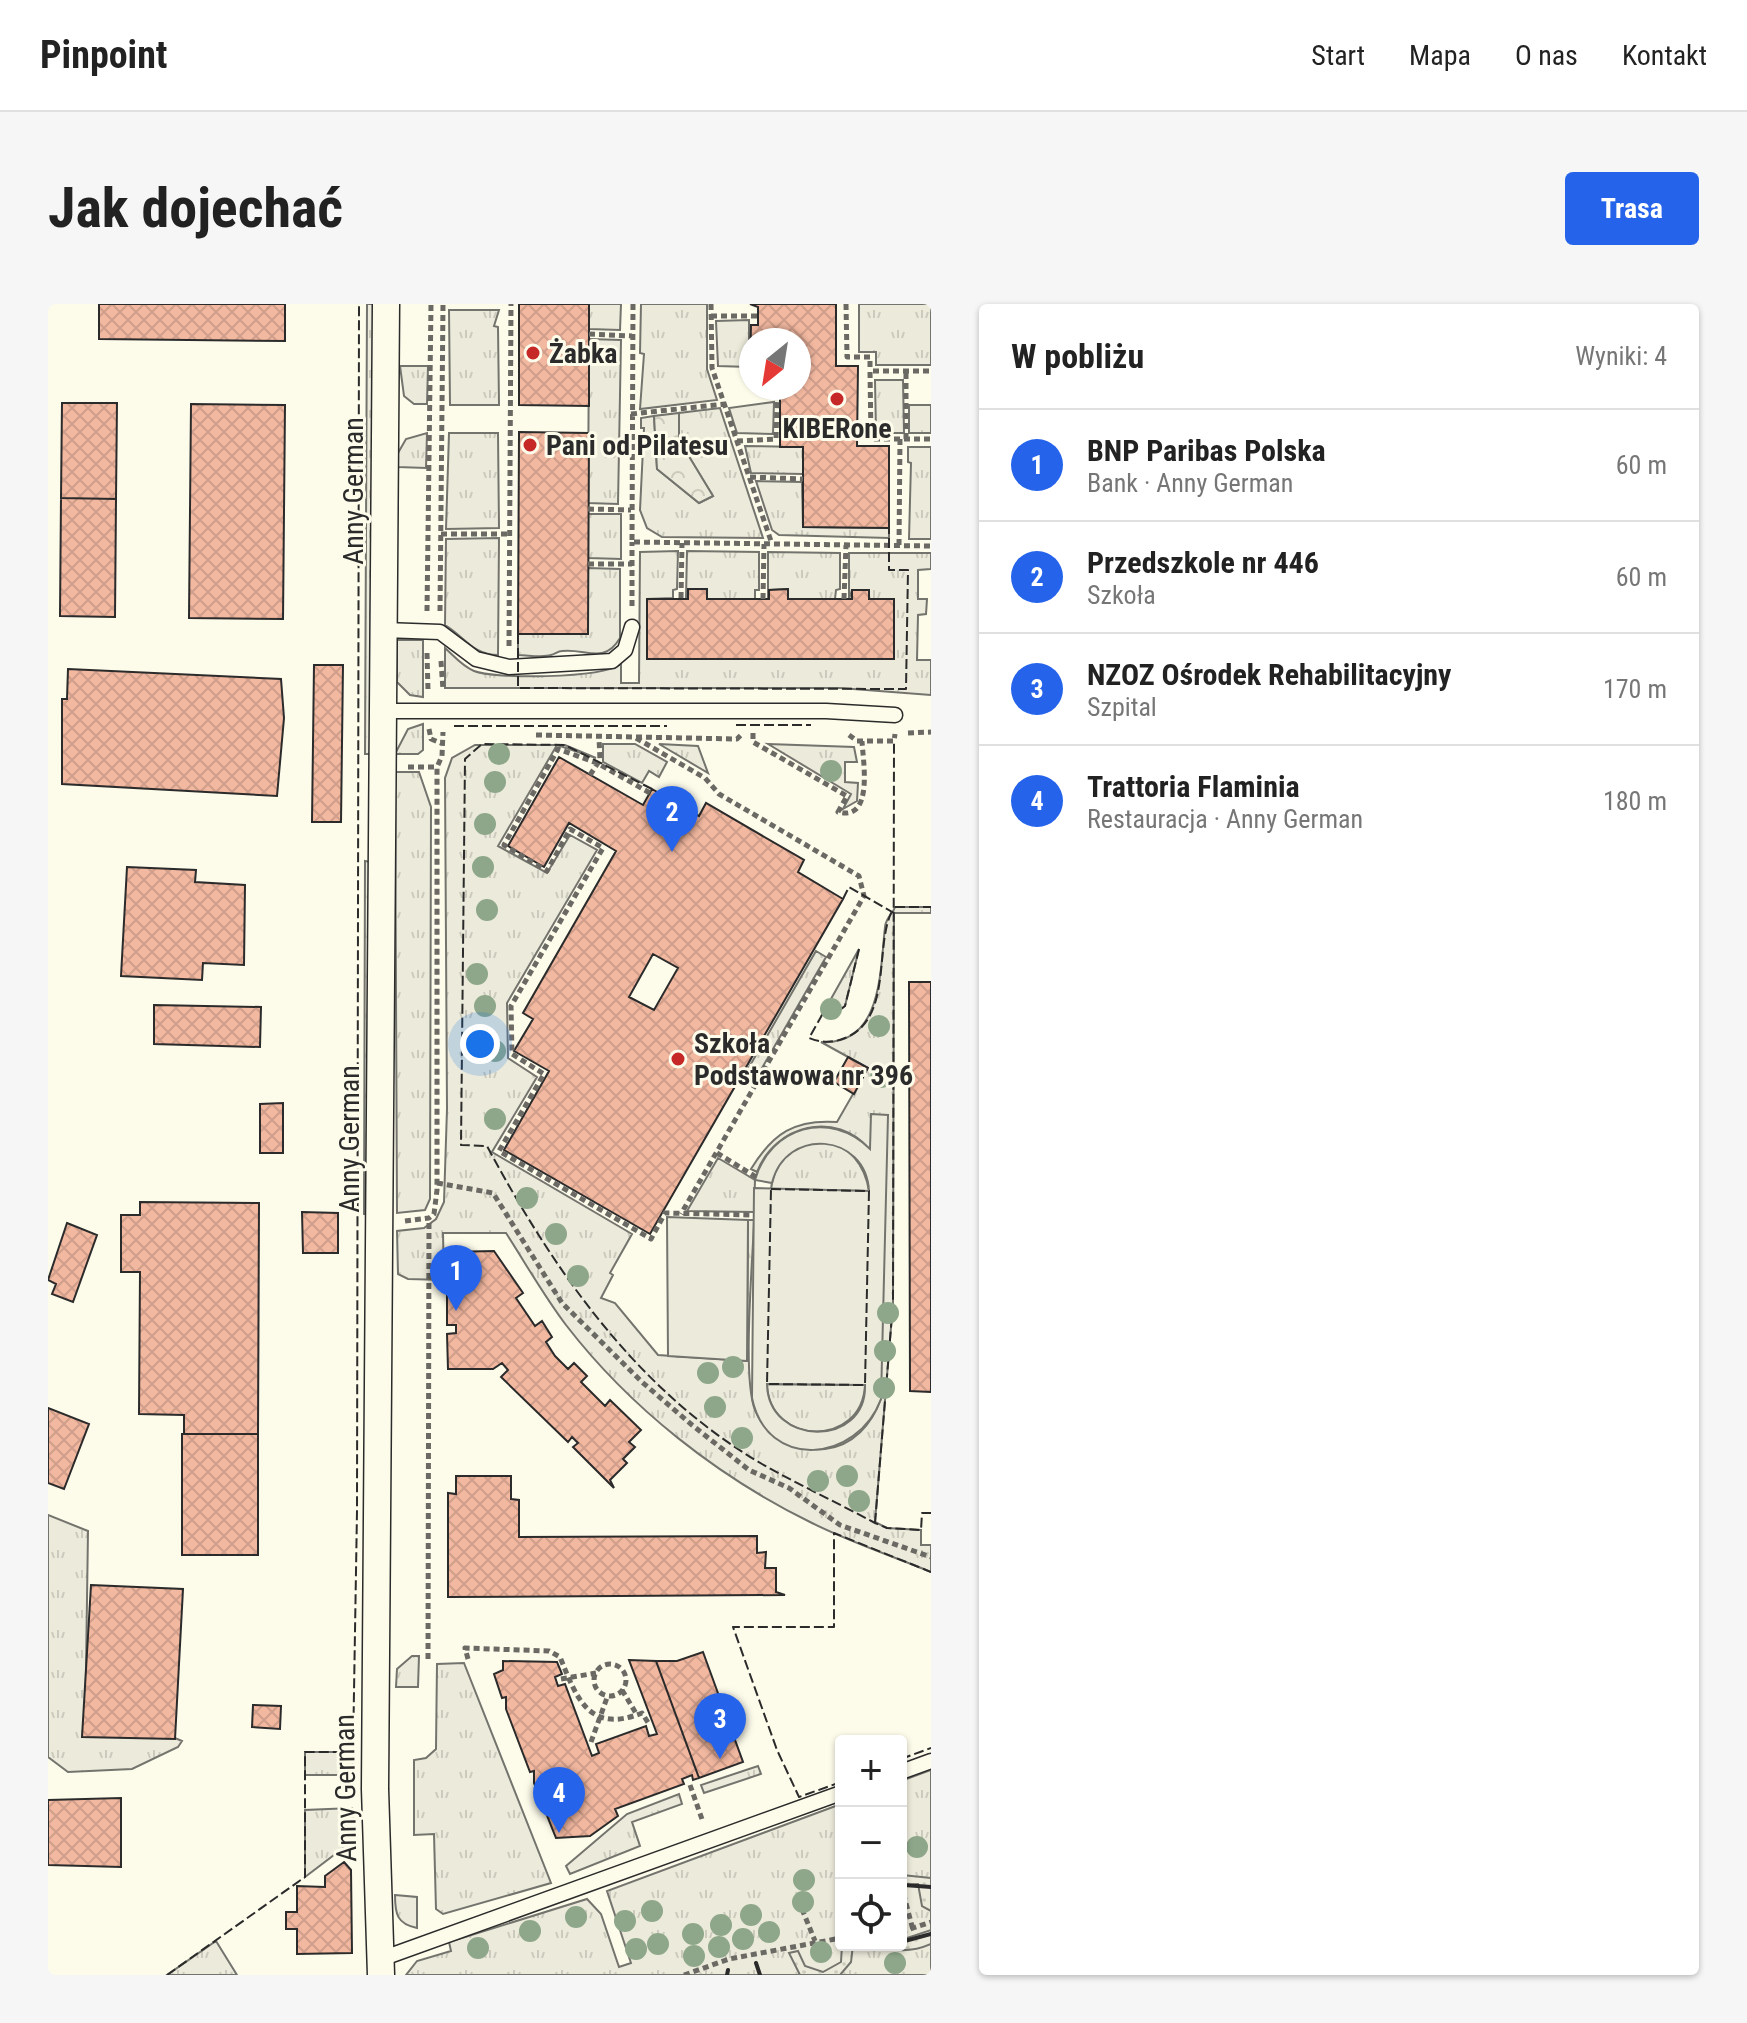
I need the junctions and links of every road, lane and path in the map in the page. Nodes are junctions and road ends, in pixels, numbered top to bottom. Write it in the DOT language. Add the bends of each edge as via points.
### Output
graph roads {
  1 [pos="386,304"];
  2 [pos="431,304"];
  3 [pos="443,304"];
  4 [pos="511,304"];
  5 [pos="633,304"];
  6 [pos="711,304"];
  7 [pos="846,304"];
  8 [pos="711,316"];
  9 [pos="758,316"];
  10 [pos="589,334"];
  11 [pos="632,336"];
  12 [pos="870,371"];
  13 [pos="906,371"];
  14 [pos="931,371"];
  15 [pos="777,401"];
  16 [pos="725,404"];
  17 [pos="631,414"];
  18 [pos="903,439"];
  19 [pos="931,439"];
  20 [pos="737,441"];
  21 [pos="750,477"];
  22 [pos="803,479"];
  23 [pos="588,509"];
  24 [pos="631,510"];
  25 [pos="441,534"];
  26 [pos="508,534"];
  27 [pos="632,542"];
  28 [pos="682,543"];
  29 [pos="764,544"];
  30 [pos="772,544"];
  31 [pos="846,545"];
  32 [pos="899,545"];
  33 [pos="931,546"];
  34 [pos="588,564"];
  35 [pos="632,564"];
  36 [pos="681,598"];
  37 [pos="763,599"];
  38 [pos="844,599"];
  39 [pos="632,627"];
  40 [pos="384,630"];
  41 [pos="433,631"];
  42 [pos="509,667"];
  43 [pos="383,711"];
  44 [pos="435,711"];
  45 [pos="895,715"];
  46 [pos="931,732"];
  47 [pos="443,733"];
  48 [pos="753,733"];
  49 [pos="767,733"];
  50 [pos="458,734"];
  51 [pos="837,734"];
  52 [pos="521,735"];
  53 [pos="599,737"];
  54 [pos="636,738"];
  55 [pos="862,741"];
  56 [pos="443,744"];
  57 [pos="597,763"];
  58 [pos="590,775"];
  59 [pos="650,793"];
  60 [pos="742,1074"];
  61 [pos="758,1083"];
  62 [pos="717,1153"];
  63 [pos="756,1177"];
  64 [pos="437,1183"];
  65 [pos="681,1214"];
  66 [pos="754,1215"];
  67 [pos="429,1218"];
  68 [pos="404,1221"];
  69 [pos="931,1557"];
  70 [pos="428,1659"];
  71 [pos="468,1659"];
  72 [pos="596,1673"];
  73 [pos="568,1677"];
  74 [pos="561,1679"];
  75 [pos="622,1690"];
  76 [pos="608,1695"];
  77 [pos="637,1715"];
  78 [pos="601,1717"];
  79 [pos="649,1724"];
  80 [pos="591,1742"];
  81 [pos="931,1761"];
  82 [pos="907,1770"];
  83 [pos="690,1785"];
  84 [pos="835,1795"];
  85 [pos="696,1800"];
  86 [pos="907,1907"];
  87 [pos="802,1909"];
  88 [pos="931,1922"];
  89 [pos="913,1930"];
  90 [pos="907,1931"];
  91 [pos="835,1939"];
  92 [pos="815,1941"];
  93 [pos="381,1967"];
  94 [pos="684,1975"];
  1 -- 40 [label="street, Anny German"];
  2 -- 41 [label="path"];
  3 -- 25 [label="path"];
  4 -- 26 [label="path"];
  5 -- 11 [label="path"];
  6 -- 8 [label="path"];
  7 -- 12 [label="path" via="847,357 870,357"];
  8 -- 9 [label="path"];
  8 -- 16 [label="path" via="712,368"];
  10 -- 11 [label="path"];
  11 -- 17 [label="path"];
  12 -- 13 [label="path"];
  12 -- 18 [label="path" via="871,439"];
  13 -- 14 [label="path"];
  13 -- 18 [label="path"];
  15 -- 20 [label="path" via="776,439"];
  16 -- 17 [label="path"];
  16 -- 20 [label="path"];
  17 -- 24 [label="path"];
  18 -- 19 [label="path"];
  18 -- 32 [label="path"];
  20 -- 21 [label="path"];
  21 -- 22 [label="path"];
  21 -- 30 [label="path"];
  23 -- 24 [label="path"];
  24 -- 27 [label="path"];
  25 -- 26 [label="path"];
  25 -- 41 [label="path"];
  26 -- 42 [label="path"];
  27 -- 28 [label="path"];
  27 -- 35 [label="path"];
  28 -- 29 [label="path"];
  28 -- 36 [label="path"];
  29 -- 30 [label="path"];
  29 -- 37 [label="path"];
  30 -- 31 [label="path"];
  31 -- 32 [label="path"];
  31 -- 38 [label="path"];
  32 -- 33 [label="path"];
  34 -- 35 [label="path"];
  35 -- 39 [label="path"];
  39 -- 42 [label="lane" via="625,650 612,661"];
  40 -- 41 [label="lane"];
  40 -- 43 [label="street, Anny German"];
  41 -- 42 [label="lane" via="476,659"];
  41 -- 44 [label="path"];
  41 -- 44 [label="path"];
  43 -- 44 [label="lane"];
  43 -- 93 [label="street, Anny German" via="375,1773"];
  44 -- 45 [label="lane"];
  44 -- 47 [label="path"];
  44 -- 56 [label="path" via="431,739"];
  46 -- 55 [label="path" via="895,734 894,741"];
  47 -- 50 [label="path"];
  47 -- 56 [label="path"];
  48 -- 49 [label="path"];
  48 -- 54 [label="path" via="742,732 737,739"];
  48 -- 55 [label="path" via="753,742 847,796 840,814 855,810 863,800"];
  51 -- 55 [label="path"];
  52 -- 53 [label="path"];
  53 -- 54 [label="path"];
  53 -- 57 [label="path"];
  54 -- 61 [label="path" via="859,876 864,896"];
  56 -- 64 [label="path" via="437,767"];
  57 -- 58 [label="path"];
  57 -- 59 [label="path"];
  57 -- 65 [label="path" via="558,749 504,845 547,871 570,829 603,848 511,1006 512,1054 544,1074 499,1151 651,1239 665,1213"];
  60 -- 61 [label="path"];
  61 -- 62 [label="path"];
  62 -- 63 [label="path"];
  62 -- 65 [label="path"];
  64 -- 67 [label="path"];
  64 -- 69 [label="path" via="493,1193 562,1303 642,1382 749,1470 789,1488 840,1525"];
  65 -- 66 [label="path"];
  67 -- 68 [label="path"];
  67 -- 70 [label="path"];
  71 -- 73 [label="path" via="465,1648 549,1651 560,1657"];
  72 -- 73 [label="path"];
  72 -- 75 [label="path" via="608,1664 619,1666 625,1675"];
  72 -- 76 [label="path" via="596,1688"];
  73 -- 74 [label="path"];
  73 -- 78 [label="path" via="582,1705"];
  75 -- 76 [label="path"];
  75 -- 77 [label="path"];
  76 -- 78 [label="path"];
  77 -- 78 [label="path" via="621,1720"];
  77 -- 79 [label="path" via="642,1713"];
  78 -- 80 [label="path"];
  81 -- 82 [label="lane"];
  83 -- 85 [label="path"];
  84 -- 93 [label="lane"];
  86 -- 89 [label="path"];
  87 -- 92 [label="path"];
  88 -- 89 [label="path"];
  89 -- 90 [label="path"];
  91 -- 92 [label="path"];
  92 -- 94 [label="path" via="729,1959"];
}
